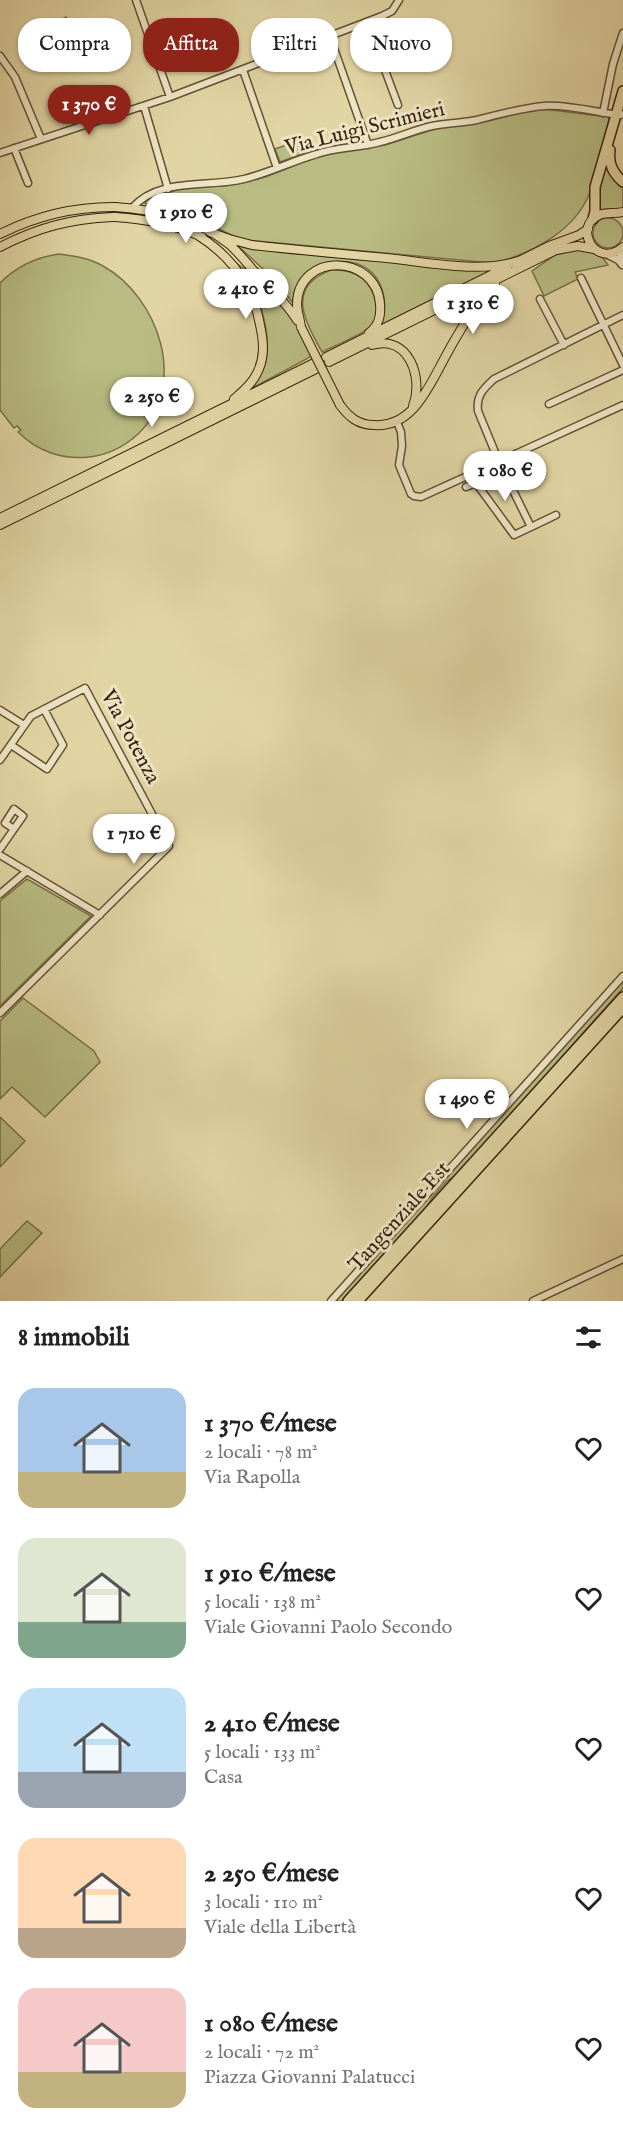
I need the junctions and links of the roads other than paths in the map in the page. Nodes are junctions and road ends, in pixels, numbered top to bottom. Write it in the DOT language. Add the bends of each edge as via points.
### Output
graph roads {
  1 [pos="136,0"];
  2 [pos="399,0"];
  3 [pos="377,18"];
  4 [pos="623,33"];
  5 [pos="0,56"];
  6 [pos="338,59"];
  7 [pos="251,67"];
  8 [pos="243,70"];
  9 [pos="386,72"];
  10 [pos="623,91"];
  11 [pos="170,97"];
  12 [pos="144,105"];
  13 [pos="398,105"];
  14 [pos="603,113"];
  15 [pos="613,119"];
  16 [pos="41,139"];
  17 [pos="368,145"];
  18 [pos="14,148"];
  19 [pos="0,153"];
  20 [pos="277,168"];
  21 [pos="623,182"];
  22 [pos="28,183"];
  23 [pos="168,189"];
  24 [pos="114,207"];
  25 [pos="132,208"];
  26 [pos="623,212"];
  27 [pos="612,214"];
  28 [pos="114,217"];
  29 [pos="181,218"];
  30 [pos="593,219"];
  31 [pos="623,220"];
  32 [pos="178,227"];
  33 [pos="588,229"];
  34 [pos="210,232"];
  35 [pos="0,234"];
  36 [pos="199,236"];
  37 [pos="0,246"];
  38 [pos="623,247"];
  39 [pos="594,249"];
  40 [pos="604,254"];
  41 [pos="543,256"];
  42 [pos="524,259"];
  43 [pos="623,266"];
  44 [pos="255,272"];
  45 [pos="581,278"];
  46 [pos="540,299"];
  47 [pos="623,315"];
  48 [pos="603,326"];
  49 [pos="301,327"];
  50 [pos="564,345"];
  51 [pos="328,360"];
  52 [pos="623,368"];
  53 [pos="549,404"];
  54 [pos="623,405"];
  55 [pos="222,408"];
  56 [pos="407,415"];
  57 [pos="397,422"];
  58 [pos="499,462"];
  59 [pos="503,470"];
  60 [pos="476,483"];
  61 [pos="466,487"];
  62 [pos="556,515"];
  63 [pos="0,518"];
  64 [pos="0,525"];
  65 [pos="531,527"];
  66 [pos="44,709"];
  67 [pos="0,710"];
  68 [pos="24,725"];
  69 [pos="11,745"];
  70 [pos="0,760"];
  71 [pos="14,829"];
  72 [pos="0,849"];
  73 [pos="0,855"];
  74 [pos="27,872"];
  75 [pos="0,894"];
  76 [pos="100,915"];
  77 [pos="623,976"];
  78 [pos="623,997"];
  79 [pos="623,1008"];
  80 [pos="0,1013"];
  81 [pos="623,1258"];
  82 [pos="331,1301"];
  83 [pos="348,1301"];
  84 [pos="359,1301"];
  85 [pos="532,1301"];
  1 -- 11 [label="street"];
  2 -- 3 [label="street" via="392,11"];
  4 -- 14 [label="street"];
  5 -- 16 [label="street" via="15,77"];
  6 -- 17 [label="street"];
  7 -- 8 [label="street"];
  8 -- 11 [label="street"];
  8 -- 20 [label="street"];
  9 -- 13 [label="street"];
  10 -- 15 [label="highway"];
  11 -- 12 [label="street"];
  12 -- 16 [label="street"];
  12 -- 23 [label="street"];
  14 -- 15 [label="street, Via Luigi Scrimieri"];
  14 -- 17 [label="street, Via Luigi Scrimieri" via="560,106 523,109 433,126"];
  15 -- 21 [label="highway" via="610,163"];
  15 -- 30 [label="highway" via="595,187"];
  16 -- 18 [label="street"];
  17 -- 20 [label="street, Via Luigi Scrimieri" via="320,153"];
  18 -- 19 [label="street"];
  18 -- 22 [label="street"];
  20 -- 23 [label="street, Via Luigi Scrimieri" via="245,179"];
  23 -- 25 [label="street, Via Luigi Scrimieri" via="148,195"];
  24 -- 25 [label="main road"];
  24 -- 28 [label="main road" via="119,212"];
  24 -- 35 [label="main road" via="72,209"];
  25 -- 29 [label="main road"];
  26 -- 27 [label="main road"];
  27 -- 30 [label="main road"];
  27 -- 31 [label="main road"];
  28 -- 32 [label="main road"];
  28 -- 37 [label="main road" via="54,224"];
  29 -- 32 [label="main road"];
  29 -- 34 [label="main road"];
  30 -- 33 [label="main road"];
  32 -- 36 [label="main road"];
  33 -- 39 [label="main road" via="588,240"];
  33 -- 42 [label="main road"];
  34 -- 42 [label="main road" via="252,246 452,264 494,266"];
  34 -- 44 [label="main road" via="229,244"];
  36 -- 44 [label="main road"];
  36 -- 55 [label="main road" via="224,254 247,285 263,336 263,356 256,375 246,389"];
  38 -- 40 [label="main road"];
  38 -- 43 [label="street"];
  39 -- 40 [label="main road"];
  39 -- 41 [label="main road" via="571,246"];
  40 -- 43 [label="street"];
  41 -- 51 [label="main road"];
  41 -- 56 [label="main road" via="481,297"];
  42 -- 51 [label="main road"];
  44 -- 49 [label="main road" via="287,305"];
  45 -- 48 [label="street"];
  46 -- 50 [label="street"];
  47 -- 48 [label="street"];
  48 -- 50 [label="street"];
  48 -- 52 [label="street"];
  49 -- 51 [label="main road" via="298,296 304,282 318,270 337,265 351,267 373,282 381,310 377,325"];
  49 -- 57 [label="main road, bridge" via="340,405 353,419 377,426"];
  50 -- 58 [label="street" via="494,379 480,394 478,411"];
  51 -- 56 [label="main road" via="379,343 404,352 414,365 417,379 416,399"];
  52 -- 53 [label="street"];
  54 -- 58 [label="street"];
  55 -- 63 [label="main road"];
  55 -- 64 [label="main road" via="317,365"];
  56 -- 57 [label="main road"];
  57 -- 58 [label="street" via="402,446 399,465 414,496 421,497"];
  58 -- 59 [label="street"];
  59 -- 60 [label="street"];
  59 -- 65 [label="street"];
  60 -- 61 [label="street"];
  60 -- 65 [label="street" via="514,535"];
  62 -- 65 [label="street"];
  66 -- 68 [label="street"];
  66 -- 69 [label="street" via="63,745 47,770"];
  66 -- 76 [label="street, Via Potenza" via="85,688 169,846"];
  67 -- 68 [label="street"];
  68 -- 69 [label="street"];
  69 -- 70 [label="street"];
  71 -- 72 [label="street"];
  73 -- 74 [label="street"];
  74 -- 75 [label="street"];
  74 -- 76 [label="street"];
  76 -- 80 [label="street, Via Potenza"];
  77 -- 82 [label="street"];
  78 -- 83 [label="highway, Tangenziale Est"];
  79 -- 84 [label="highway, Tangenziale Est"];
  81 -- 85 [label="street"];
}
